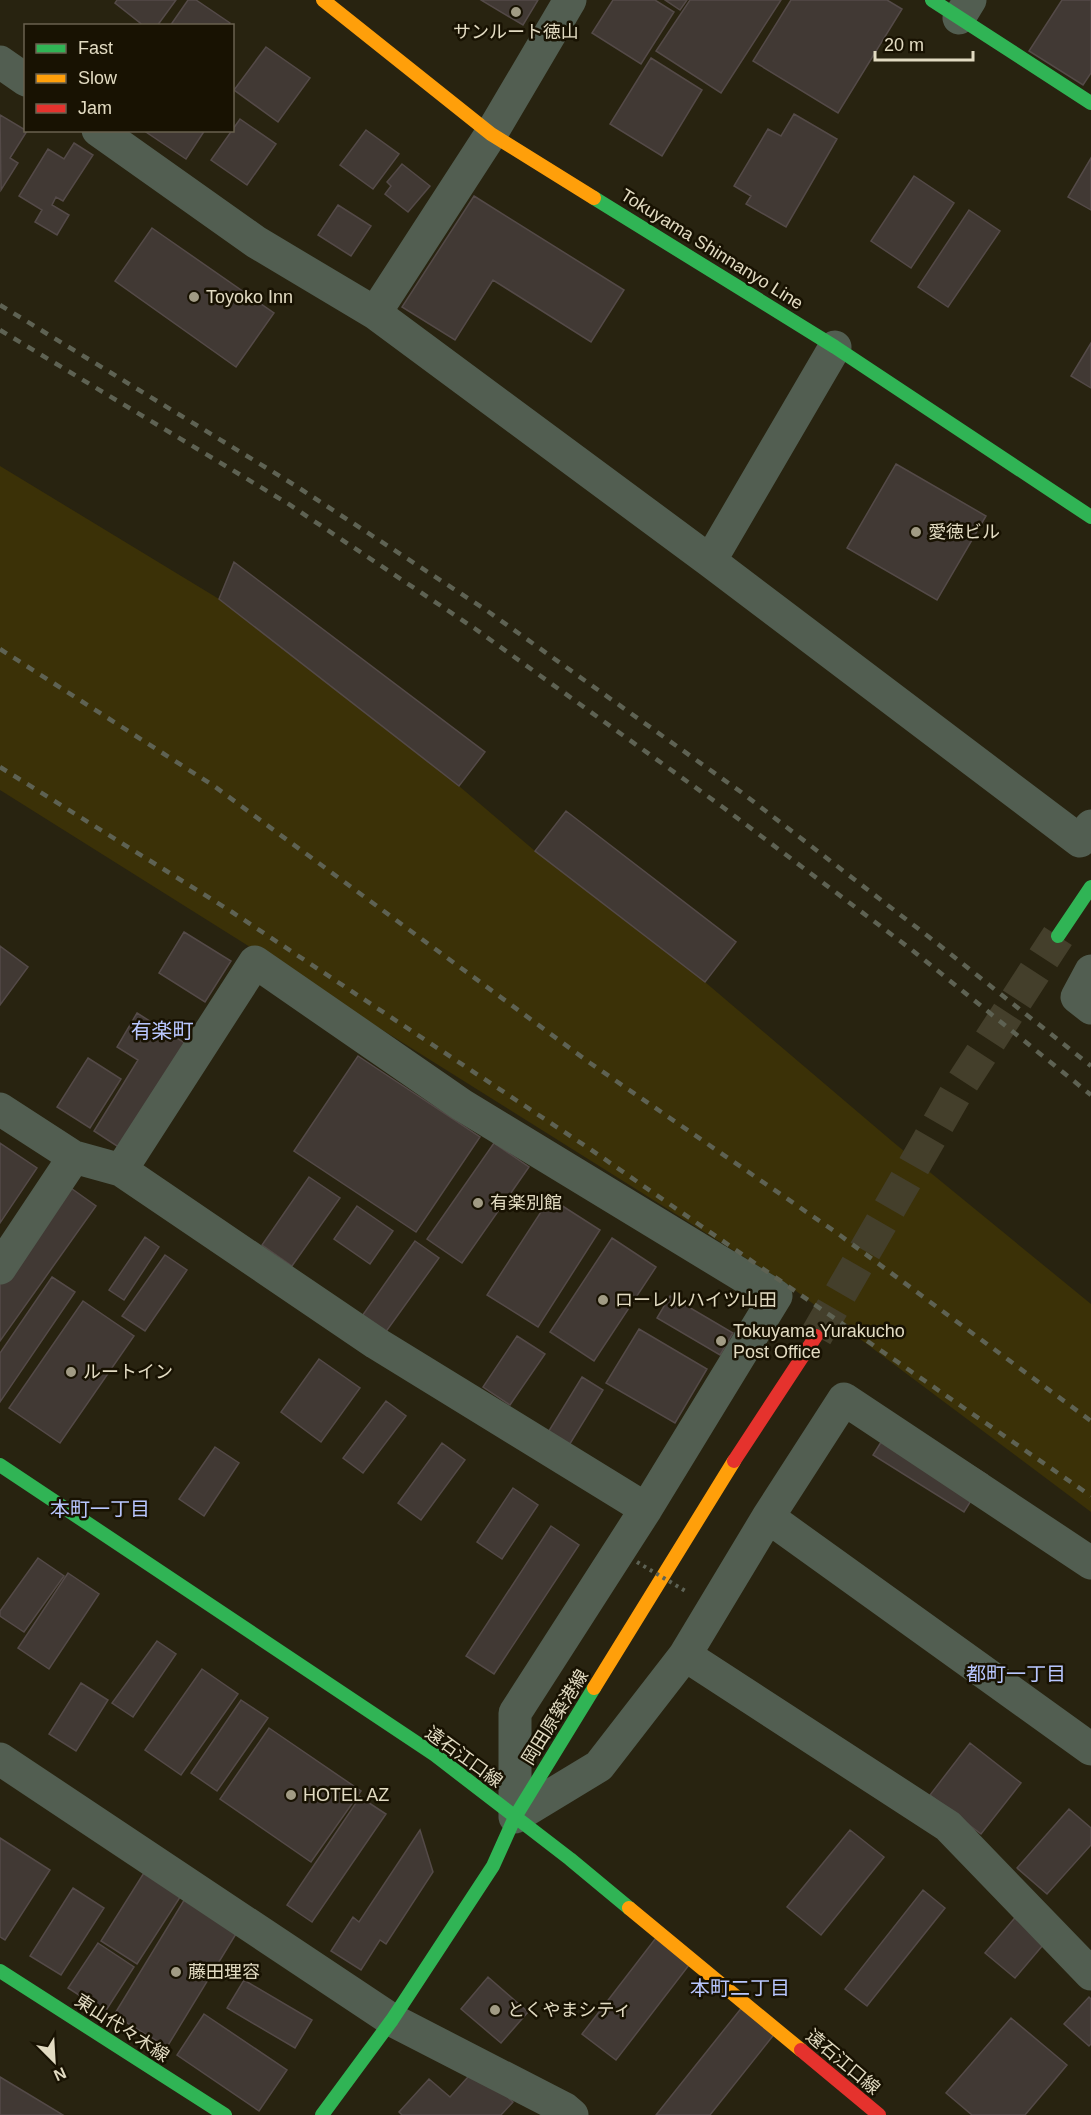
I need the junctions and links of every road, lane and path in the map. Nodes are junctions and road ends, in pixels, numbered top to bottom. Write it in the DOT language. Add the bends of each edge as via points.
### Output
graph roads {
  1 [pos="323,0"];
  2 [pos="570,0"];
  3 [pos="932,0"];
  4 [pos="964,9"];
  5 [pos="0,62"];
  6 [pos="24,79"];
  7 [pos="1091,103"];
  8 [pos="101,132"];
  9 [pos="491,134"];
  10 [pos="375,313"];
  11 [pos="835,347"];
  12 [pos="1091,517"];
  13 [pos="710,561"];
  14 [pos="1091,826"];
  15 [pos="1091,887"];
  16 [pos="1058,936"];
  17 [pos="1091,971"];
  18 [pos="1091,1008"];
  19 [pos="0,1108"];
  20 [pos="74,1157"];
  21 [pos="121,1170"];
  22 [pos="0,1268"];
  23 [pos="816,1336"];
  24 [pos="0,1465"];
  25 [pos="646,1509"];
  26 [pos="768,1517"];
  27 [pos="637,1562"];
  28 [pos="1091,1563"];
  29 [pos="687,1592"];
  30 [pos="685,1655"];
  31 [pos="1091,1749"];
  32 [pos="0,1758"];
  33 [pos="515,1817"];
  34 [pos="0,1971"];
  35 [pos="1091,1974"];
  36 [pos="392,2020"];
  37 [pos="225,2115"];
  38 [pos="322,2115"];
  39 [pos="572,2115"];
  40 [pos="879,2115"];
  1 -- 9 [label="street, Tokuyama Shinnanyo Line"];
  2 -- 9 [label="street"];
  3 -- 4 [label="street"];
  4 -- 7 [label="street"];
  5 -- 6 [label="street"];
  8 -- 10 [label="street" via="256,242"];
  9 -- 10 [label="street"];
  9 -- 11 [label="street, Tokuyama Shinnanyo Line"];
  10 -- 13 [label="street"];
  11 -- 12 [label="street, Tokuyama Shinnanyo Line"];
  11 -- 13 [label="street"];
  13 -- 14 [label="street" via="1080,841"];
  15 -- 16 [label="street"];
  17 -- 18 [label="street" via="1077,997"];
  19 -- 20 [label="street"];
  20 -- 21 [label="street"];
  20 -- 22 [label="street"];
  21 -- 25 [label="street" via="376,1342"];
  21 -- 25 [label="street" via="255,962 462,1105 776,1296"];
  23 -- 33 [label="street, 岡田原築港線" via="734,1461"];
  24 -- 33 [label="street, 遠石江口線" via="435,1755"];
  25 -- 33 [label="street" via="515,1713"];
  26 -- 28 [label="street" via="844,1399"];
  26 -- 30 [label="street"];
  26 -- 31 [label="street"];
  27 -- 29 [label="path, bridge"];
  30 -- 33 [label="street" via="599,1766"];
  30 -- 35 [label="street" via="948,1826"];
  32 -- 36 [label="street"];
  33 -- 36 [label="street, 岡田原築港線" via="493,1866"];
  33 -- 40 [label="street, 遠石江口線"];
  34 -- 37 [label="street, 東山代々木線"];
  36 -- 38 [label="street, 岡田原築港線"];
  36 -- 39 [label="street"];
}
